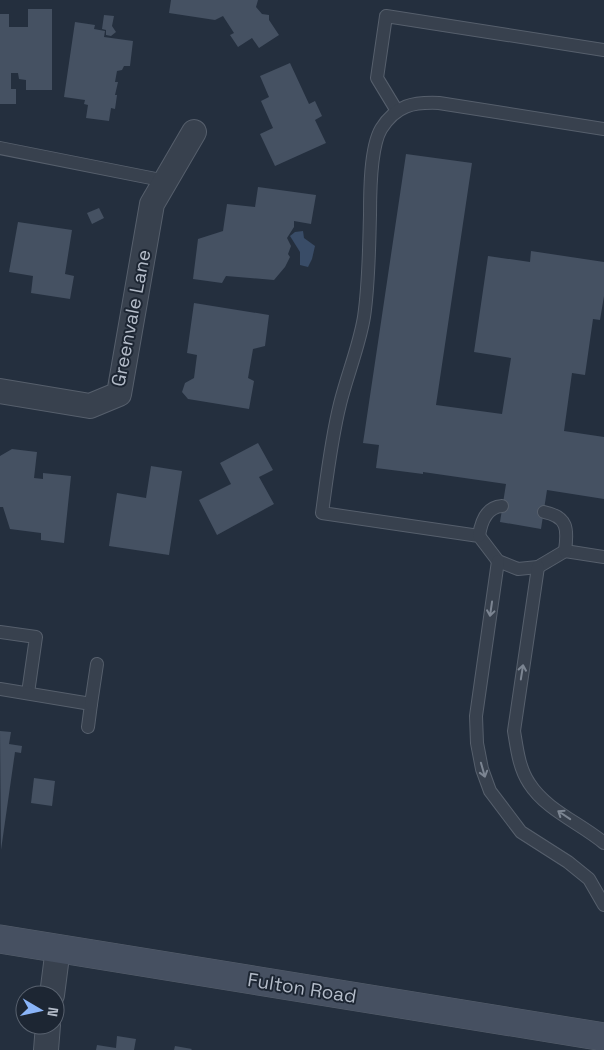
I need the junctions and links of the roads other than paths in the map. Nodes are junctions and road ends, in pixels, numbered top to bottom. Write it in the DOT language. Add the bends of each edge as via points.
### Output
graph roads {
  1 [pos="604,50"];
  2 [pos="397,111"];
  3 [pos="604,129"];
  4 [pos="194,132"];
  5 [pos="0,148"];
  6 [pos="166,181"];
  7 [pos="0,391"];
  8 [pos="502,506"];
  9 [pos="544,512"];
  10 [pos="479,536"];
  11 [pos="565,550"];
  12 [pos="604,557"];
  13 [pos="498,561"];
  14 [pos="538,567"];
  15 [pos="0,632"];
  16 [pos="97,664"];
  17 [pos="0,688"];
  18 [pos="28,693"];
  19 [pos="91,704"];
  20 [pos="88,727"];
  21 [pos="604,843"];
  22 [pos="604,904"];
  23 [pos="0,939"];
  24 [pos="58,948"];
  25 [pos="53,985"];
  26 [pos="47,1035"];
  27 [pos="604,1038"];
  28 [pos="46,1050"];
  1 -- 2 [label="lane" via="386,16 376,78"];
  2 -- 3 [label="lane" via="420,102 439,102"];
  2 -- 10 [label="lane" via="381,130 376,143 370,197 368,288 334,432 322,513"];
  4 -- 6 [label="street, Greenvale Lane"];
  5 -- 6 [label="lane"];
  6 -- 7 [label="street, Greenvale Lane" via="152,204 119,394 90,406"];
  8 -- 10 [label="lane" via="496,506 486,515"];
  9 -- 11 [label="lane" via="558,517 566,526"];
  10 -- 13 [label="lane"];
  11 -- 12 [label="lane"];
  11 -- 14 [label="lane"];
  13 -- 14 [label="lane" via="518,569"];
  13 -- 22 [label="lane, one-way" via="476,716 476,743 482,769 490,791 521,832 588,879"];
  21 -- 14 [label="lane, one-way" via="548,804 529,783 518,758 514,731"];
  15 -- 18 [label="lane" via="36,637"];
  16 -- 19 [label="lane"];
  17 -- 18 [label="lane"];
  18 -- 19 [label="lane"];
  19 -- 20 [label="lane"];
  23 -- 24 [label="main road, Fulton Road"];
  24 -- 25 [label="street"];
  24 -- 27 [label="main road, Fulton Road"];
  26 -- 28 [label="street"];
}
